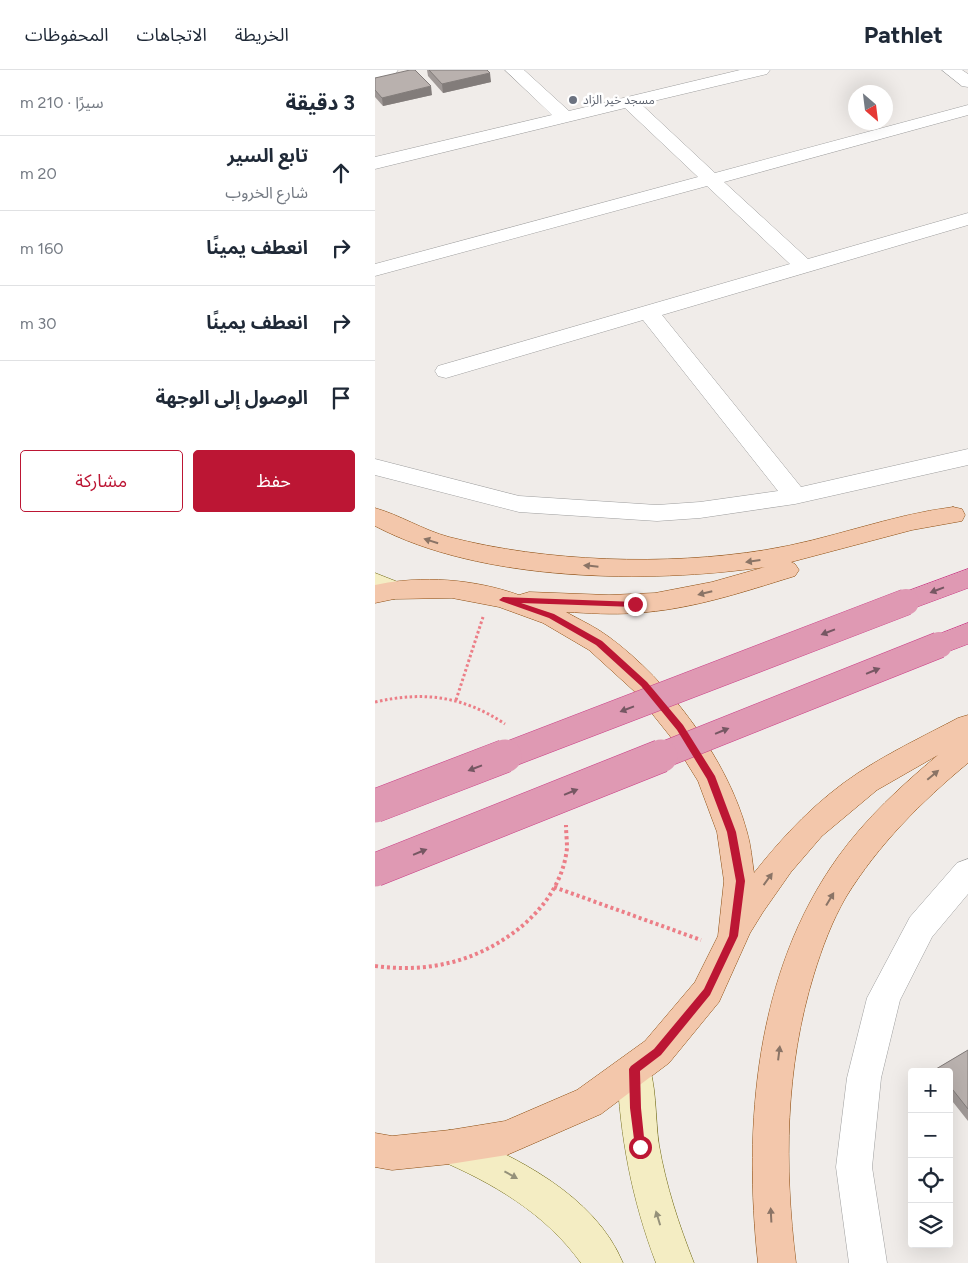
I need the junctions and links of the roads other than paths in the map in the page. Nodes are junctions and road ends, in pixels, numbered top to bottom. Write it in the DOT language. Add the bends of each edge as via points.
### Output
graph roads {
  1 [pos="389,70"];
  2 [pos="514,70"];
  3 [pos="761,70"];
  4 [pos="951,70"];
  5 [pos="375,73"];
  6 [pos="968,82"];
  7 [pos="629,102"];
  8 [pos="968,110"];
  9 [pos="565,117"];
  10 [pos="375,163"];
  11 [pos="711,179"];
  12 [pos="968,219"];
  13 [pos="804,267"];
  14 [pos="375,270"];
  15 [pos="648,312"];
  16 [pos="446,371"];
  17 [pos="968,457"];
  18 [pos="375,467"];
  19 [pos="795,496"];
  20 [pos="961,512"];
  21 [pos="375,516"];
  22 [pos="968,578"];
  23 [pos="381,589"];
  24 [pos="497,598"];
  25 [pos="968,633"];
  26 [pos="968,726"];
  27 [pos="968,747"];
  28 [pos="375,806"];
  29 [pos="375,870"];
  30 [pos="968,872"];
  31 [pos="731,943"];
  32 [pos="635,1069"];
  33 [pos="451,1148"];
  34 [pos="375,1150"];
  35 [pos="604,1263"];
  36 [pos="675,1263"];
  37 [pos="777,1263"];
  38 [pos="868,1263"];
  1 -- 5 [label="street"];
  2 -- 9 [label="street"];
  3 -- 7 [label="street"];
  4 -- 6 [label="street"];
  7 -- 9 [label="street"];
  7 -- 11 [label="street"];
  8 -- 11 [label="street"];
  9 -- 10 [label="street"];
  11 -- 13 [label="street"];
  11 -- 14 [label="street"];
  12 -- 13 [label="street"];
  13 -- 15 [label="street"];
  15 -- 16 [label="street"];
  15 -- 19 [label="street"];
  17 -- 19 [label="street"];
  18 -- 19 [label="street" via="519,504 613,511 701,510"];
  20 -- 21 [label="main road, one-way" via="913,520 833,544 759,560 719,566 639,569 518,559 457,548 433,543"];
  20 -- 24 [label="main road, one-way" via="695,596 635,604"];
  22 -- 28 [label="highway, one-way, bridge"];
  23 -- 24 [label="main road" via="452,589"];
  24 -- 31 [label="main road" via="552,616 599,643 644,684 680,728 711,778 732,832 741,881"];
  29 -- 25 [label="highway, one-way, bridge"];
  31 -- 26 [label="main road, one-way" via="754,898 779,864 835,806 867,782"];
  37 -- 27 [label="main road, one-way" via="769,1184 775,1083 781,1039 806,951 821,913 866,846 921,785"];
  30 -- 38 [label="street" via="921,927 884,998 863,1078 855,1167"];
  31 -- 32 [label="main road" via="707,992 657,1052"];
  32 -- 33 [label="main road" via="589,1102 507,1138"];
  36 -- 32 [label="main road, one-way" via="661,1229 640,1147"];
  33 -- 34 [label="main road" via="392,1153"];
  33 -- 35 [label="main road, one-way" via="486,1161 549,1202 577,1229"];
}
